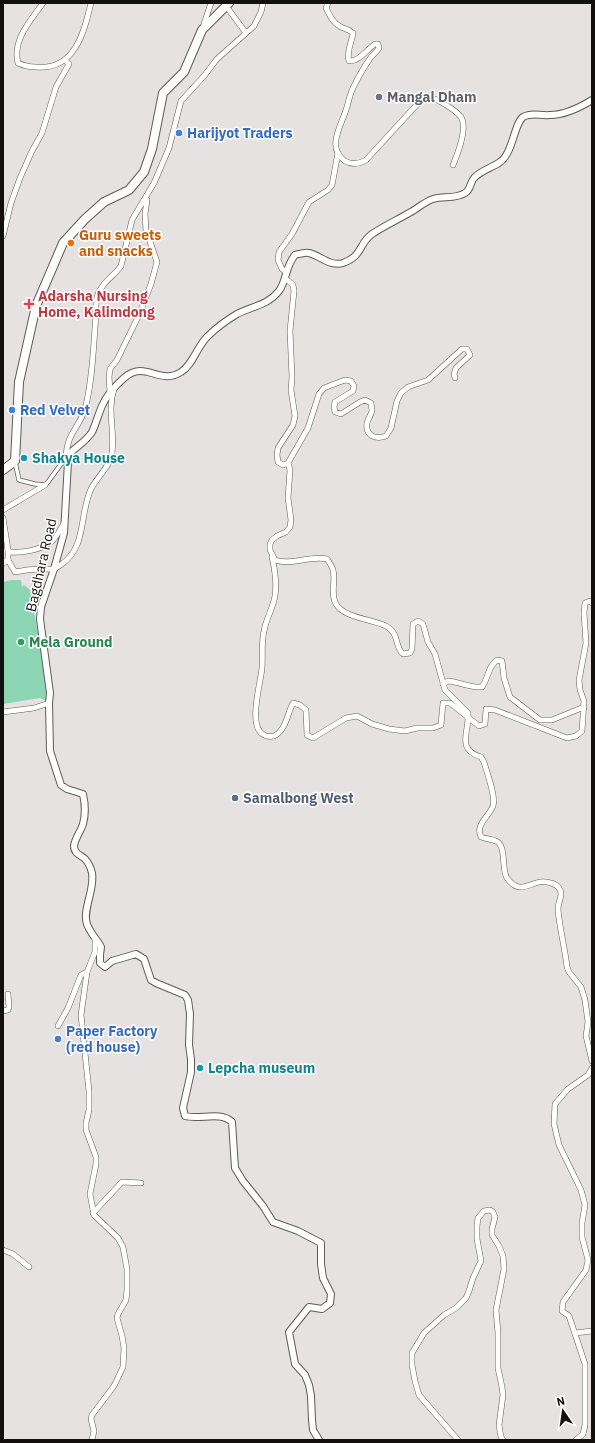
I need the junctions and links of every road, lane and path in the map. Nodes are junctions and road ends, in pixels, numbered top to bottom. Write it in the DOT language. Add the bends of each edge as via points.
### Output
graph roads {
  1 [pos="43,3"];
  2 [pos="91,3"];
  3 [pos="211,3"];
  4 [pos="263,3"];
  5 [pos="328,3"];
  6 [pos="228,5"];
  7 [pos="202,30"];
  8 [pos="246,33"];
  9 [pos="65,60"];
  10 [pos="592,100"];
  11 [pos="338,153"];
  12 [pos="453,165"];
  13 [pos="148,196"];
  14 [pos="3,236"];
  15 [pos="285,275"];
  16 [pos="456,378"];
  17 [pos="112,390"];
  18 [pos="66,457"];
  19 [pos="15,461"];
  20 [pos="288,463"];
  21 [pos="3,470"];
  22 [pos="45,485"];
  23 [pos="3,510"];
  24 [pos="3,518"];
  25 [pos="65,521"];
  26 [pos="8,550"];
  27 [pos="272,556"];
  28 [pos="6,562"];
  29 [pos="54,569"];
  30 [pos="592,603"];
  31 [pos="444,684"];
  32 [pos="49,704"];
  33 [pos="584,707"];
  34 [pos="3,712"];
  35 [pos="468,717"];
  36 [pos="95,938"];
  37 [pos="87,972"];
  38 [pos="8,994"];
  39 [pos="3,1011"];
  40 [pos="58,1026"];
  41 [pos="592,1061"];
  42 [pos="592,1068"];
  43 [pos="141,1183"];
  44 [pos="93,1213"];
  45 [pos="3,1250"];
  46 [pos="29,1267"];
  47 [pos="592,1331"];
  48 [pos="575,1333"];
  49 [pos="92,1440"];
  50 [pos="319,1440"];
  51 [pos="458,1440"];
  52 [pos="503,1440"];
  53 [pos="576,1440"];
  1 -- 9 [label="street" via="22,32 16,55 18,63 46,68"];
  2 -- 9 [label="street" via="84,32"];
  3 -- 7 [label="street"];
  4 -- 8 [label="street" via="258,19"];
  5 -- 11 [label="street" via="326,8 334,21 352,33 349,61 358,58 375,44 378,44 379,48 354,86 336,137"];
  6 -- 7 [label="main road"];
  6 -- 8 [label="street"];
  7 -- 19 [label="main road" via="184,72 163,93 152,149 144,172 129,190 104,202 62,244 36,306 19,382"];
  8 -- 13 [label="street" via="217,59 181,101 169,148"];
  9 -- 14 [label="street" via="69,64 56,87 42,133 20,178"];
  10 -- 15 [label="street" via="561,114 530,113 521,119 504,158 474,178 465,193 433,199 377,231 368,238 358,254 342,264 333,264 308,252 295,255 290,260"];
  11 -- 12 [label="street" via="347,162 361,163 366,160 423,98 430,97 436,98 457,112 463,122 461,146"];
  11 -- 15 [label="street" via="332,185 309,202 279,252 278,260"];
  13 -- 17 [label="street" via="145,208 146,230 157,262 139,315 110,369"];
  13 -- 18 [label="street" via="132,220 121,266 104,283 97,299 90,380 84,410 70,435"];
  15 -- 17 [label="street" via="280,290 272,297 260,306 238,314 207,336 181,372 160,376 133,371"];
  15 -- 20 [label="street" via="293,285 294,291 290,331 291,390 295,416 293,425 278,448 277,455 278,462 283,465"];
  16 -- 20 [label="street" via="456,368 470,355 467,349 462,349 428,380 412,385 401,393 391,428 386,436 379,439 368,431 367,423 372,410 365,400 341,414 336,412 336,402 353,391 351,381 345,380 324,388 319,394 308,428"];
  17 -- 18 [label="street" via="102,405 92,432"];
  17 -- 29 [label="street" via="112,455 91,489 74,552"];
  18 -- 22 [label="street"];
  18 -- 25 [label="street, Bagdhara Road" via="68,462"];
  19 -- 21 [label="main road"];
  19 -- 22 [label="street" via="19,480"];
  20 -- 27 [label="street" via="290,527 272,540"];
  22 -- 23 [label="street"];
  24 -- 26 [label="street"];
  25 -- 26 [label="street" via="57,536 47,545 20,553"];
  25 -- 29 [label="street, Bagdhara Road"];
  26 -- 28 [label="street"];
  27 -- 31 [label="street" via="282,562 327,559 333,569 333,597 340,609 347,614 392,630 403,654 410,653 412,649 413,624 422,622"];
  27 -- 35 [label="street" via="277,583 275,598 263,632 262,666 256,699 256,717 261,734 268,737 276,735 283,728 293,703 306,710 307,734 313,738 346,718 357,716 372,724 405,731 433,728 441,725 443,703 450,703"];
  28 -- 29 [label="street" via="15,572"];
  29 -- 32 [label="street, Bagdhara Road" via="41,607 40,619 49,675"];
  30 -- 33 [label="street" via="585,603 584,613 586,643 579,680"];
  31 -- 33 [label="street" via="448,680 474,688 482,687 490,666 497,660 502,661 510,697 540,720 552,720"];
  31 -- 35 [label="street" via="445,690 466,709"];
  32 -- 34 [label="street"];
  32 -- 36 [label="street, Bagdhara Road" via="50,750 60,785 83,794 86,804 83,824 74,848 86,860 92,872 93,884 86,911 86,923"];
  33 -- 35 [label="street" via="582,731 567,738 495,710 486,709 485,724 479,726"];
  35 -- 41 [label="street" via="465,738 468,750 481,757 484,762 494,803 479,832 481,837 497,841 500,845 506,878 518,887 546,881 560,889 558,908 567,966 581,987 585,1000 588,1022 586,1036"];
  36 -- 37 [label="street" via="95,952"];
  36 -- 50 [label="street" via="101,947 100,963 105,967 112,961 136,954 144,959 151,980 185,995 190,1014 191,1059 183,1108 185,1116 228,1118 232,1122 235,1168 273,1222 298,1231 321,1244 323,1278 331,1294 330,1303 322,1309 309,1307 289,1332 295,1364 305,1375 309,1385 312,1420"];
  37 -- 40 [label="street" via="81,975"];
  37 -- 44 [label="street" via="82,1022 89,1090 86,1130 96,1157 90,1194"];
  38 -- 39 [label="street" via="9,1007"];
  42 -- 48 [label="street" via="588,1075 568,1089 558,1100 554,1124 559,1145 586,1205 582,1223 582,1237 588,1260 586,1270 563,1302 562,1310 569,1316"];
  43 -- 44 [label="street" via="122,1182"];
  44 -- 49 [label="street" via="118,1238 123,1247 127,1290 126,1300 117,1318 124,1348 123,1366 114,1386 92,1415"];
  45 -- 46 [label="street" via="13,1254"];
  47 -- 48 [label="street"];
  48 -- 53 [label="street" via="585,1364 586,1384 585,1425 583,1434"];
  51 -- 52 [label="street" via="419,1395 412,1353 424,1333 466,1298 480,1261 478,1218 484,1211 490,1210 495,1217 492,1235 500,1246 504,1269 496,1310 498,1368 503,1395 499,1425"];
}
